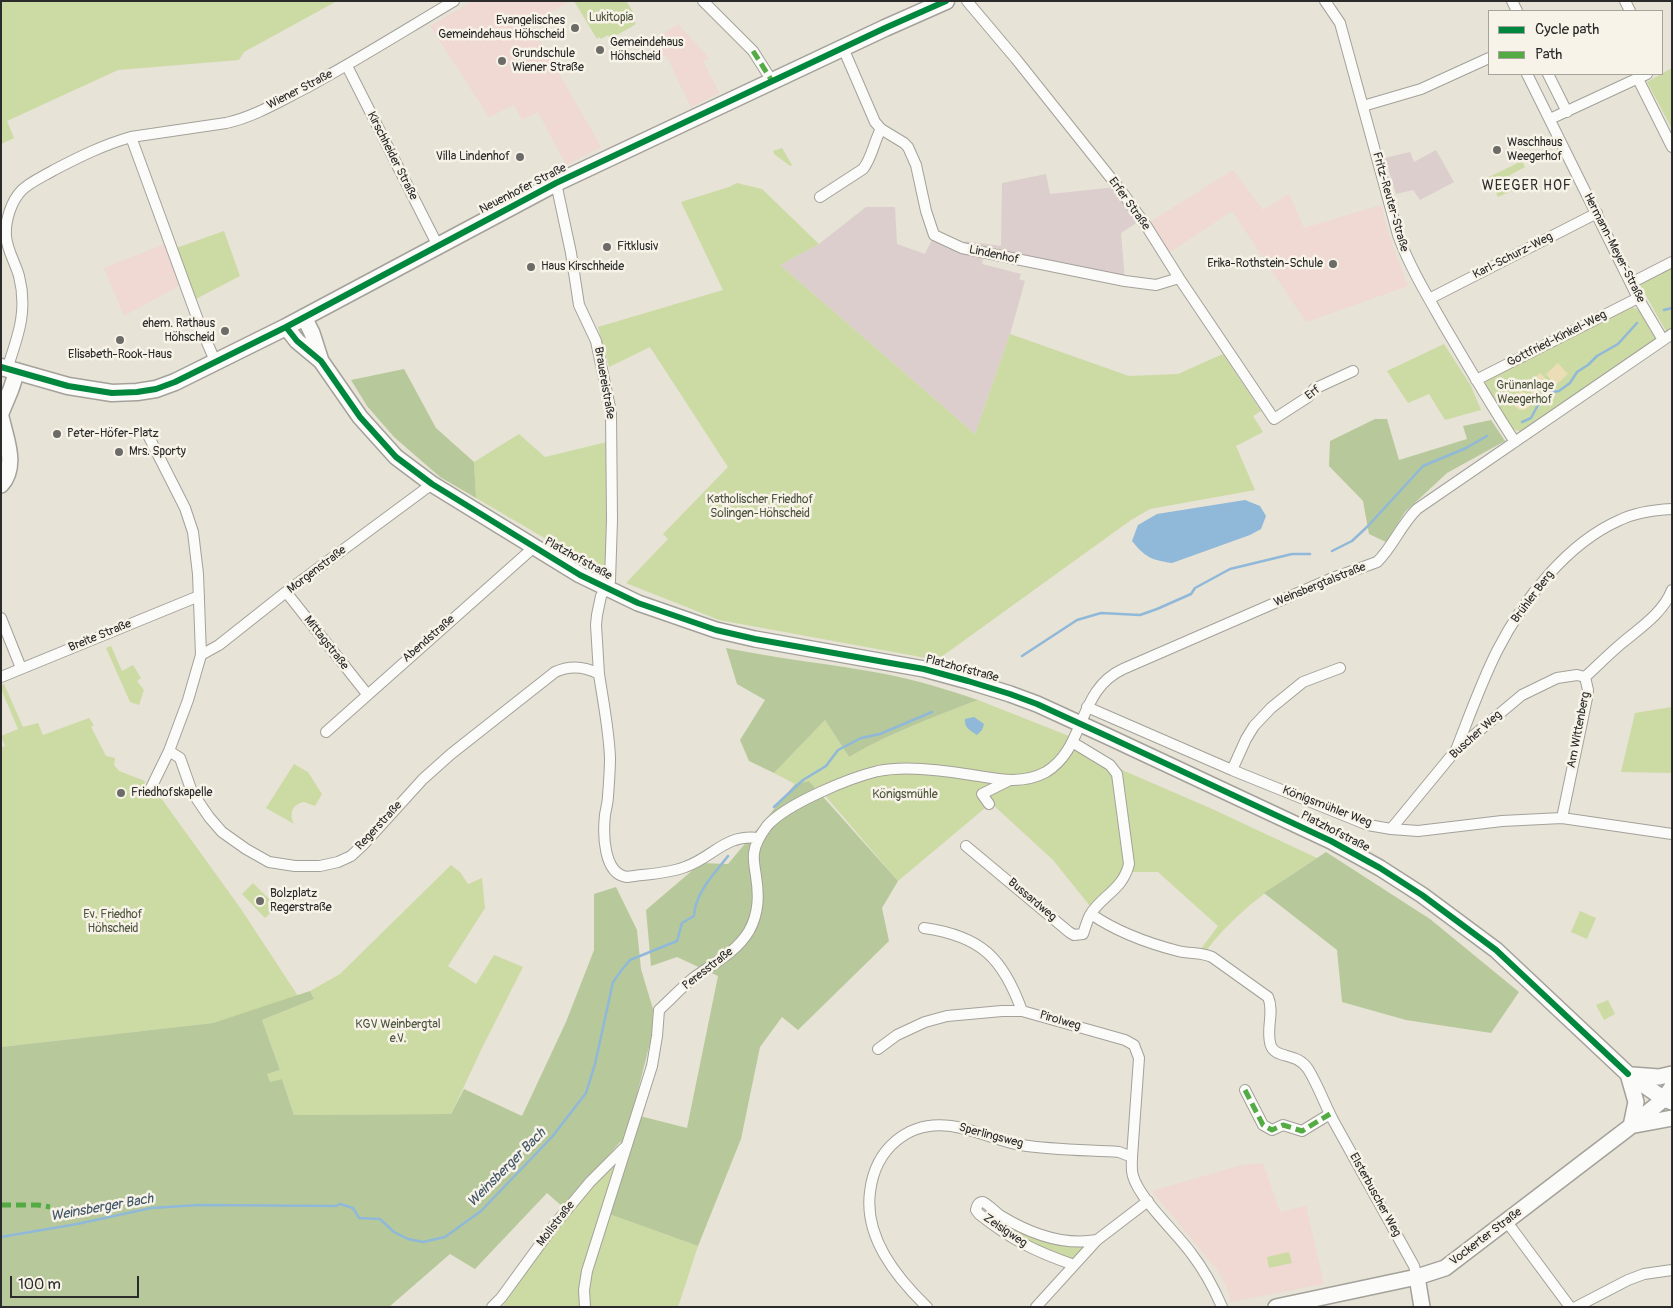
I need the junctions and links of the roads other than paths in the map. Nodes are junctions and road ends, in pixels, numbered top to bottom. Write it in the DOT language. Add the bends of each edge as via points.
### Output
graph roads {
  1 [pos="454,1"];
  2 [pos="703,1"];
  3 [pos="946,1"];
  4 [pos="967,1"];
  5 [pos="1325,1"];
  6 [pos="843,48"];
  7 [pos="1488,58"];
  8 [pos="346,66"];
  9 [pos="1528,75"];
  10 [pos="1548,75"];
  11 [pos="1642,76"];
  12 [pos="772,81"];
  13 [pos="1363,106"];
  14 [pos="1566,112"];
  15 [pos="1550,119"];
  16 [pos="881,129"];
  17 [pos="131,137"];
  18 [pos="1672,148"];
  19 [pos="556,183"];
  20 [pos="820,197"];
  21 [pos="1596,213"];
  22 [pos="438,246"];
  23 [pos="1672,262"];
  24 [pos="1179,278"];
  25 [pos="1631,283"];
  26 [pos="1638,298"];
  27 [pos="1429,299"];
  28 [pos="304,317"];
  29 [pos="286,327"];
  30 [pos="1672,334"];
  31 [pos="1662,340"];
  32 [pos="320,361"];
  33 [pos="216,363"];
  34 [pos="7,370"];
  35 [pos="1354,371"];
  36 [pos="1476,380"];
  37 [pos="1,415"];
  38 [pos="1274,419"];
  39 [pos="148,437"];
  40 [pos="1515,442"];
  41 [pos="5,480"];
  42 [pos="432,484"];
  43 [pos="1672,509"];
  44 [pos="534,548"];
  45 [pos="606,589"];
  46 [pos="1672,590"];
  47 [pos="286,592"];
  48 [pos="199,596"];
  49 [pos="1,618"];
  50 [pos="201,655"];
  51 [pos="22,668"];
  52 [pos="1340,668"];
  53 [pos="599,674"];
  54 [pos="1,677"];
  55 [pos="1584,677"];
  56 [pos="367,694"];
  57 [pos="1089,703"];
  58 [pos="1080,724"];
  59 [pos="326,732"];
  60 [pos="1072,742"];
  61 [pos="1456,750"];
  62 [pos="169,751"];
  63 [pos="1232,770"];
  64 [pos="1008,781"];
  65 [pos="150,790"];
  66 [pos="988,804"];
  67 [pos="1562,818"];
  68 [pos="1391,829"];
  69 [pos="1672,834"];
  70 [pos="759,838"];
  71 [pos="966,846"];
  72 [pos="1091,914"];
  73 [pos="924,928"];
  74 [pos="1022,1011"];
  75 [pos="878,1049"];
  76 [pos="1628,1074"];
  77 [pos="1672,1074"];
  78 [pos="1245,1090"];
  79 [pos="1669,1096"];
  80 [pos="1330,1114"];
  81 [pos="1672,1118"];
  82 [pos="1631,1126"];
  83 [pos="626,1146"];
  84 [pos="1132,1157"];
  85 [pos="1148,1201"];
  86 [pos="1507,1222"];
  87 [pos="1097,1240"];
  88 [pos="1074,1265"];
  89 [pos="1672,1270"];
  90 [pos="1417,1277"];
  91 [pos="492,1307"];
  92 [pos="585,1307"];
  93 [pos="927,1307"];
  94 [pos="1036,1307"];
  95 [pos="1222,1307"];
  96 [pos="1276,1307"];
  97 [pos="1422,1307"];
  98 [pos="1570,1307"];
  99 [pos="1576,1307"];
  1 -- 8 [label="street, Wiener Straße"];
  2 -- 12 [label="street" via="753,51"];
  3 -- 6 [label="main road, Neuenhofer Straße"];
  4 -- 24 [label="street, Erfer Straße" via="1122,192"];
  5 -- 13 [label="street, Fritz-Reuter-Straße" via="1340,22"];
  6 -- 12 [label="main road, Neuenhofer Straße"];
  6 -- 16 [label="street, Lindenhof"];
  7 -- 13 [label="street" via="1421,89"];
  8 -- 17 [label="street, Wiener Straße" via="241,120"];
  8 -- 22 [label="street, Kirschheider Straße"];
  9 -- 15 [label="street, Hermann-Meyer-Straße"];
  10 -- 14 [label="street"];
  11 -- 14 [label="street"];
  11 -- 18 [label="street"];
  12 -- 19 [label="main road, Neuenhofer Straße"];
  13 -- 27 [label="street, Fritz-Reuter-Straße" via="1398,235 1407,260"];
  14 -- 15 [label="street"];
  15 -- 21 [label="street, Hermann-Meyer-Straße"];
  16 -- 20 [label="street" via="868,163"];
  16 -- 24 [label="street, Lindenhof" via="908,147 916,165 934,235 962,248 1125,281 1156,286"];
  17 -- 33 [label="street"];
  17 -- 34 [label="street, Wiener Straße" via="86,154 45,175 22,190 13,204 6,234 19,276 23,312"];
  19 -- 22 [label="main road, Neuenhofer Straße"];
  19 -- 45 [label="street, Brauereistraße" via="572,253 579,305 596,341 611,412 612,520 610,582"];
  21 -- 25 [label="street, Hermann-Meyer-Straße"];
  21 -- 27 [label="street, Karl-Schurz-Weg"];
  22 -- 28 [label="main road, Neuenhofer Straße"];
  23 -- 25 [label="street"];
  24 -- 38 [label="street, Erfer Straße"];
  25 -- 26 [label="street, Hermann-Meyer-Straße"];
  26 -- 31 [label="street, Hermann-Meyer-Straße"];
  26 -- 36 [label="street, Gottfried-Kinkel-Weg"];
  27 -- 36 [label="street, Fritz-Reuter-Straße"];
  28 -- 29 [label="main road, Neuenhofer Straße"];
  28 -- 32 [label="main road, Platzhofstraße"];
  29 -- 32 [label="main road, Platzhofstraße"];
  29 -- 33 [label="main road, Neuenhofer Straße"];
  30 -- 31 [label="street, Weinsbergtalstraße"];
  31 -- 40 [label="street, Weinsbergtalstraße"];
  32 -- 42 [label="main road, Platzhofstraße" via="378,438 396,457"];
  33 -- 34 [label="main road, Neuenhofer Straße" via="156,389 129,393 68,386"];
  34 -- 37 [label="main road" via="11,389"];
  35 -- 38 [label="street, Erf" via="1314,389 1308,397"];
  36 -- 40 [label="street, Fritz-Reuter-Straße"];
  37 -- 41 [label="main road" via="11,466"];
  39 -- 48 [label="street" via="185,508 193,532"];
  40 -- 57 [label="street, Weinsbergtalstraße" via="1417,509 1377,562 1330,579 1115,672 1103,682"];
  42 -- 44 [label="main road, Platzhofstraße"];
  42 -- 47 [label="street, Morgenstraße"];
  43 -- 61 [label="street, Brühler Berg" via="1652,510 1619,520 1581,543 1552,571 1497,651"];
  44 -- 45 [label="main road, Platzhofstraße"];
  44 -- 56 [label="street, Abendstraße"];
  45 -- 53 [label="street" via="596,625"];
  45 -- 58 [label="main road, Platzhofstraße" via="655,610 716,630 924,669 968,681 1037,704"];
  46 -- 55 [label="street, Am Wittenberg" via="1648,622"];
  47 -- 50 [label="street, Morgenstraße" via="219,645"];
  47 -- 56 [label="street, Mittagstraße"];
  48 -- 50 [label="street"];
  48 -- 51 [label="street, Breite Straße"];
  49 -- 51 [label="street"];
  50 -- 62 [label="street"];
  51 -- 54 [label="street, Breite Straße"];
  52 -- 63 [label="street" via="1303,682 1271,708 1254,726"];
  53 -- 62 [label="street, Regerstraße" via="576,666 556,672 423,779 351,856 320,866 288,866 269,862 222,832 192,792 180,758"];
  53 -- 70 [label="street" via="610,757 604,830 607,855 616,873 627,877 676,870 693,864 733,839"];
  55 -- 61 [label="street, Buscher Weg" via="1557,678 1522,696"];
  55 -- 67 [label="street, Am Wittenberg" via="1587,698"];
  56 -- 59 [label="street, Abendstraße"];
  57 -- 58 [label="street, Weinsbergtalstraße"];
  57 -- 63 [label="street, Königsmühler Weg"];
  58 -- 60 [label="street"];
  58 -- 76 [label="main road, Platzhofstraße" via="1331,841 1422,894 1496,950"];
  60 -- 64 [label="street" via="1054,766 1045,772 1031,778"];
  60 -- 72 [label="street" via="1110,765 1117,774 1129,864 1120,884"];
  61 -- 68 [label="street, Buscher Weg"];
  62 -- 65 [label="street"];
  63 -- 68 [label="street, Königsmühler Weg" via="1368,825"];
  64 -- 66 [label="street" via="982,794"];
  64 -- 70 [label="street" via="942,771 879,771 848,780 806,800 768,825"];
  67 -- 68 [label="street, Königsmühler Weg" via="1418,831"];
  67 -- 69 [label="street, Königsmühler Weg"];
  70 -- 83 [label="street, Peresstraße" via="754,854 758,903 749,931 727,955 692,980 659,1010 652,1066"];
  71 -- 72 [label="street, Bussardweg" via="1074,935 1082,934"];
  72 -- 80 [label="street, Elsterbuscher Weg" via="1138,940 1207,955 1264,994 1270,1001 1268,1036 1271,1047 1278,1053 1297,1058 1308,1068"];
  73 -- 74 [label="street" via="956,935 979,945 1006,974"];
  74 -- 75 [label="street, Pirolweg" via="947,1016 903,1032"];
  74 -- 84 [label="street, Pirolweg" via="1134,1045 1139,1058"];
  76 -- 77 [label="main road" via="1659,1077"];
  76 -- 79 [label="main road, Platzhofstraße"];
  76 -- 82 [label="main road" via="1636,1102"];
  78 -- 80 [label="street" via="1263,1125 1272,1130 1283,1125 1302,1131"];
  79 -- 82 [label="main road, Vockerter Straße"];
  80 -- 90 [label="street, Elsterbuscher Weg" via="1414,1266"];
  81 -- 82 [label="main road"];
  82 -- 86 [label="main road, Vockerter Straße"];
  83 -- 91 [label="street, Mollstraße" via="584,1189"];
  83 -- 92 [label="street, Peresstraße" via="586,1272"];
  84 -- 85 [label="street" via="1134,1180"];
  84 -- 93 [label="street, Sperlingsweg" via="1119,1152 1019,1145 953,1126 917,1128 898,1139 879,1161 871,1184 869,1205 876,1237 887,1260"];
  85 -- 87 [label="street"];
  85 -- 95 [label="street" via="1191,1252 1210,1280"];
  86 -- 90 [label="main road, Vockerter Straße" via="1445,1268"];
  86 -- 98 [label="street"];
  87 -- 88 [label="street"];
  87 -- 88 [label="street, Zeisigweg" via="1068,1241 1046,1236 1000,1216 985,1203 978,1205 976,1210 979,1214 1014,1239 1044,1255"];
  88 -- 94 [label="street"];
  89 -- 99 [label="street" via="1628,1280"];
  90 -- 96 [label="main road, Vockerter Straße"];
  90 -- 97 [label="main road"];
}
